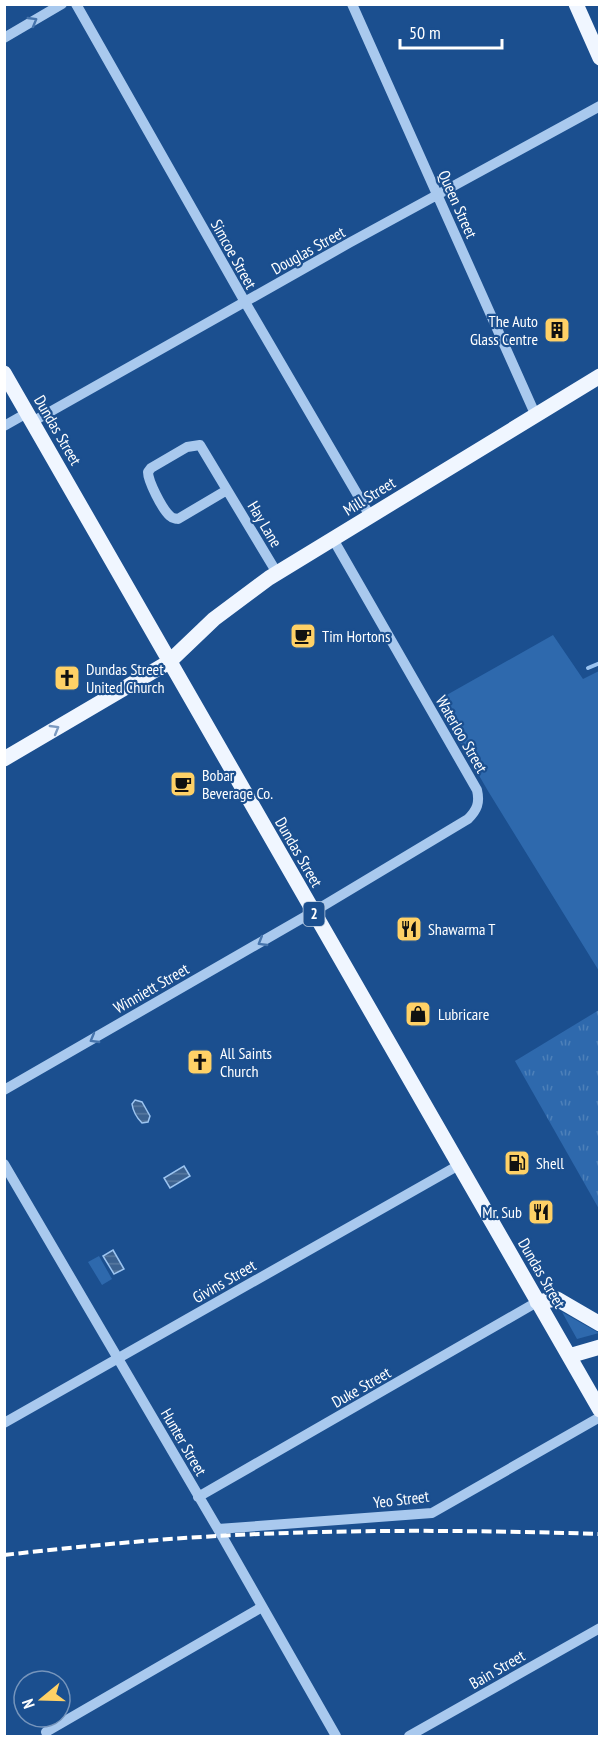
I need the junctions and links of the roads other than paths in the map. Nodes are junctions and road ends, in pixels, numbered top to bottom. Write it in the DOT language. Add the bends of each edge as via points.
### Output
graph roads {
  1 [pos="62,4"];
  2 [pos="76,4"];
  3 [pos="352,4"];
  4 [pos="576,4"];
  5 [pos="4,38"];
  6 [pos="600,58"];
  7 [pos="600,106"];
  8 [pos="437,195"];
  9 [pos="245,302"];
  10 [pos="4,373"];
  11 [pos="600,376"];
  12 [pos="536,416"];
  13 [pos="30,417"];
  14 [pos="4,426"];
  15 [pos="227,490"];
  16 [pos="370,516"];
  17 [pos="333,539"];
  18 [pos="277,573"];
  19 [pos="169,662"];
  20 [pos="4,759"];
  21 [pos="313,912"];
  22 [pos="4,1090"];
  23 [pos="4,1164"];
  24 [pos="459,1165"];
  25 [pos="537,1302"];
  26 [pos="600,1324"];
  27 [pos="600,1347"];
  28 [pos="568,1356"];
  29 [pos="117,1359"];
  30 [pos="600,1410"];
  31 [pos="600,1417"];
  32 [pos="4,1423"];
  33 [pos="198,1497"];
  34 [pos="218,1529"];
  35 [pos="262,1607"];
  36 [pos="600,1628"];
  37 [pos="46,1732"];
  38 [pos="336,1737"];
  39 [pos="409,1737"];
  5 -- 1 [label="street, one-way"];
  2 -- 9 [label="street, Simcoe Street"];
  3 -- 8 [label="street, Queen Street"];
  4 -- 6 [label="main road"];
  7 -- 8 [label="street, Douglas Street"];
  8 -- 9 [label="street, Douglas Street"];
  8 -- 12 [label="street, Queen Street"];
  9 -- 13 [label="street, Douglas Street"];
  9 -- 16 [label="street, Simcoe Street"];
  10 -- 13 [label="main road, Dundas Street / 2"];
  11 -- 12 [label="main road, Mill Street"];
  12 -- 16 [label="main road, Mill Street"];
  13 -- 14 [label="street, Douglas Street"];
  13 -- 19 [label="main road, Dundas Street / 2"];
  15 -- 15 [label="street, Hay Lane" via="203,447 197,444 148,472 148,480 175,519"];
  15 -- 18 [label="street, Hay Lane"];
  16 -- 17 [label="main road, Mill Street"];
  17 -- 18 [label="main road, Mill Street"];
  17 -- 21 [label="street, Waterloo Street" via="477,790 478,802 468,819"];
  18 -- 19 [label="main road, Mill Street" via="214,619"];
  20 -- 19 [label="main road, Mill Street, one-way"];
  19 -- 21 [label="main road, Dundas Street / 2"];
  21 -- 22 [label="street, Winniett Street, one-way"];
  21 -- 24 [label="main road, Dundas Street / 2"];
  23 -- 29 [label="street, Hunter Street"];
  24 -- 25 [label="main road, Dundas Street / 2"];
  24 -- 29 [label="street, Givins Street"];
  25 -- 26 [label="main road" via="557,1299"];
  25 -- 28 [label="main road, Dundas Street / 2"];
  25 -- 33 [label="street, Duke Street"];
  27 -- 28 [label="main road"];
  28 -- 30 [label="main road, Dundas Street / 2"];
  29 -- 32 [label="street, Givins Street"];
  29 -- 33 [label="street, Hunter Street"];
  31 -- 34 [label="street, Yeo Street" via="432,1513"];
  33 -- 34 [label="street, Hunter Street"];
  34 -- 35 [label="street, Hunter Street"];
  35 -- 37 [label="street"];
  35 -- 38 [label="street, Hunter Street"];
  36 -- 39 [label="street, Bain Street"];
}
